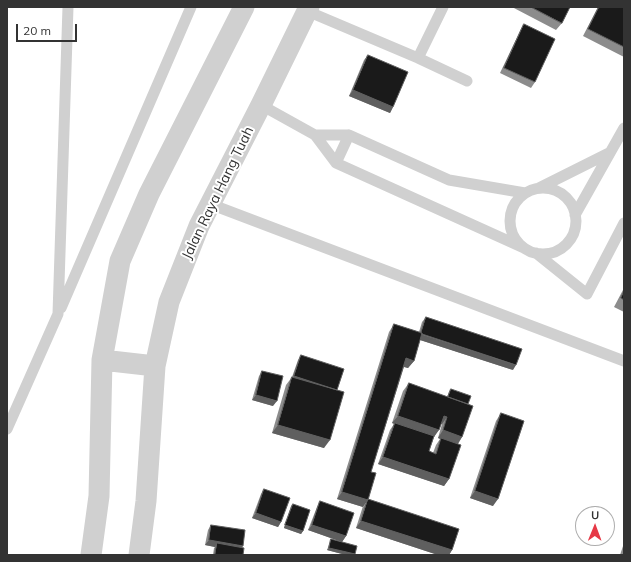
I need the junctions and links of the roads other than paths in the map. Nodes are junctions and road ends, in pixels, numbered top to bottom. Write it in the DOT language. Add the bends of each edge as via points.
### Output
graph roads {
  1 [pos="68,7"];
  2 [pos="191,7"];
  3 [pos="244,7"];
  4 [pos="443,7"];
  5 [pos="308,9"];
  6 [pos="418,58"];
  7 [pos="467,81"];
  8 [pos="261,105"];
  9 [pos="624,128"];
  10 [pos="315,134"];
  11 [pos="349,135"];
  12 [pos="609,153"];
  13 [pos="336,163"];
  14 [pos="537,189"];
  15 [pos="525,193"];
  16 [pos="210,204"];
  17 [pos="576,216"];
  18 [pos="624,223"];
  19 [pos="524,248"];
  20 [pos="536,253"];
  21 [pos="58,314"];
  22 [pos="102,360"];
  23 [pos="624,361"];
  24 [pos="155,366"];
  25 [pos="7,429"];
  26 [pos="91,555"];
  27 [pos="139,555"];
  1 -- 21 [label="lane"];
  2 -- 21 [label="lane"];
  3 -- 22 [label="street" via="149,194 120,261"];
  4 -- 6 [label="lane"];
  5 -- 6 [label="lane"];
  5 -- 8 [label="street, Jalan Raya Hang Tuah"];
  6 -- 7 [label="lane"];
  8 -- 10 [label="lane"];
  8 -- 16 [label="street, Jalan Raya Hang Tuah"];
  9 -- 12 [label="lane"];
  10 -- 11 [label="lane"];
  10 -- 13 [label="lane"];
  11 -- 13 [label="lane"];
  11 -- 15 [label="lane" via="449,180"];
  12 -- 14 [label="lane"];
  12 -- 17 [label="lane"];
  13 -- 19 [label="lane"];
  14 -- 15 [label="lane"];
  14 -- 17 [label="lane" via="550,189 562,194 571,203"];
  15 -- 19 [label="lane" via="516,202 510,214 510,227 515,239"];
  16 -- 23 [label="lane"];
  16 -- 24 [label="street, Jalan Raya Hang Tuah" via="169,302"];
  17 -- 20 [label="lane" via="570,240 561,249 548,254"];
  18 -- 20 [label="lane" via="587,294"];
  19 -- 20 [label="lane"];
  21 -- 25 [label="lane"];
  22 -- 24 [label="street"];
  22 -- 26 [label="street" via="99,496"];
  24 -- 27 [label="street, Jalan Raya Hang Tuah" via="146,501"];
}
